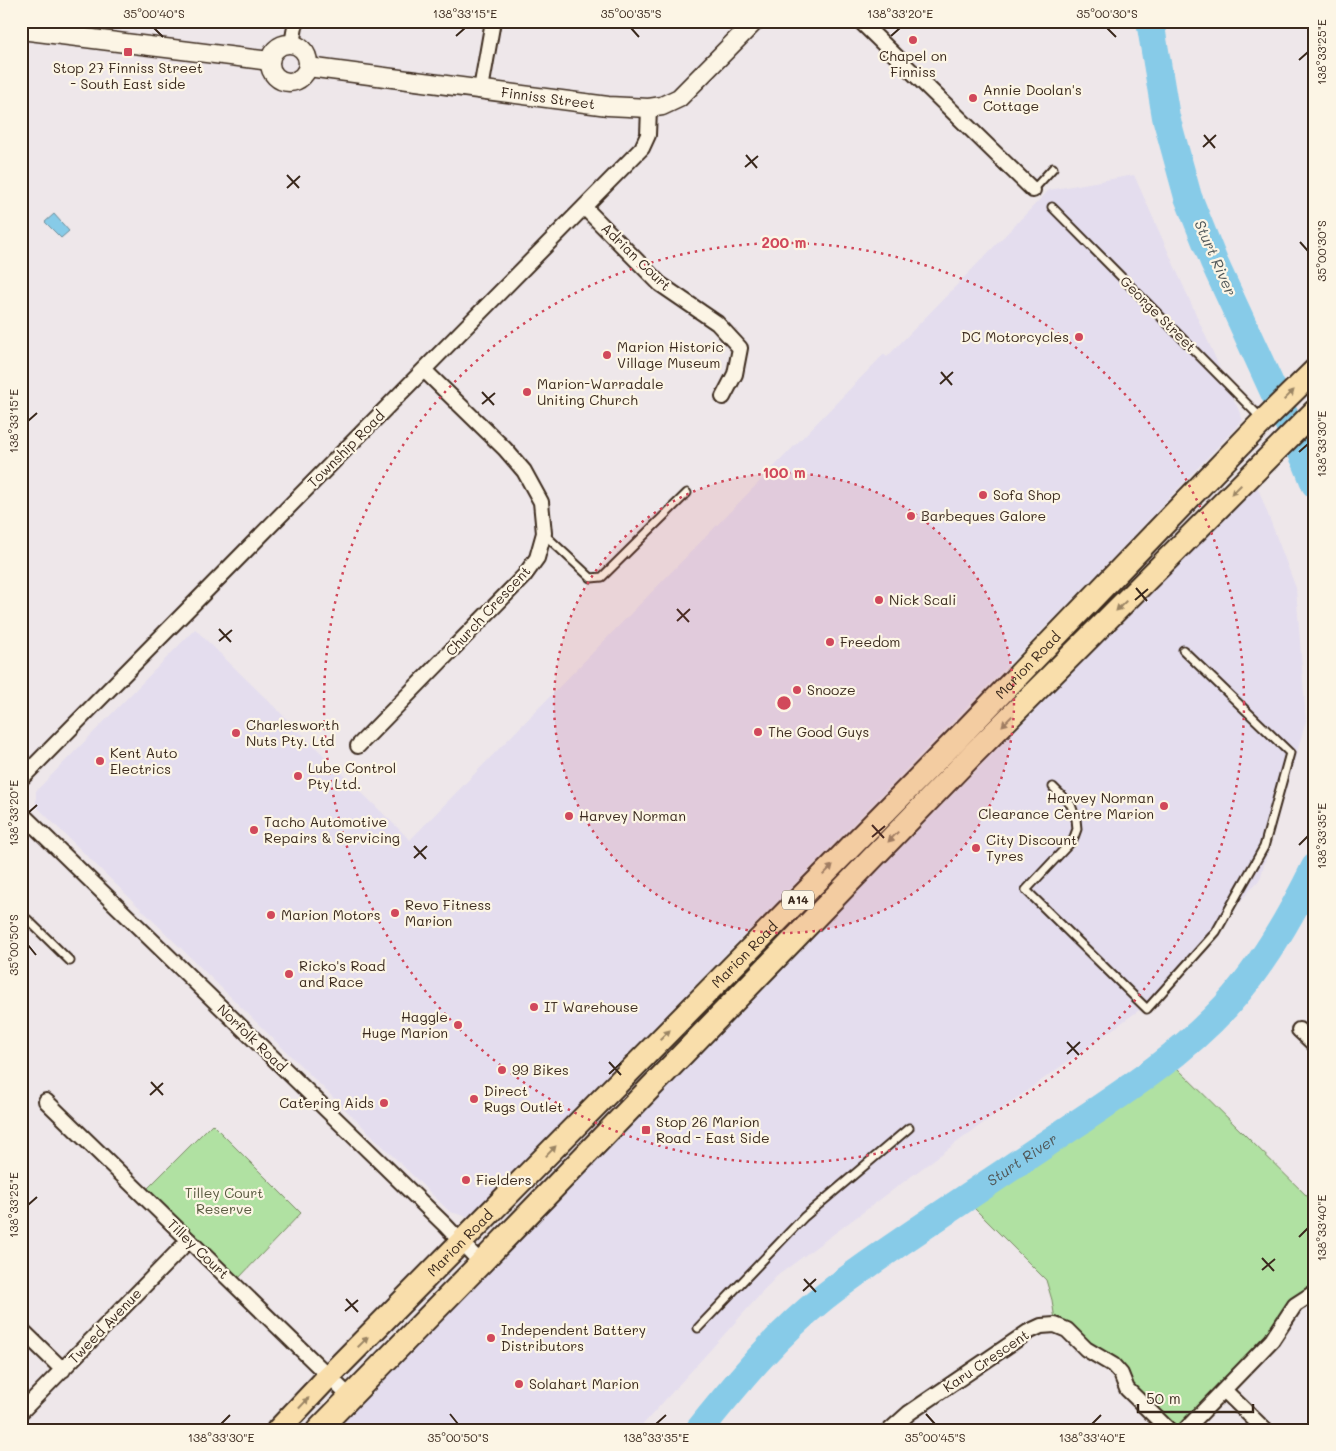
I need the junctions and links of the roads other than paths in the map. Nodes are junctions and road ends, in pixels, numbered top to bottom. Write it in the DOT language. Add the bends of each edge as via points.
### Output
graph roads {
  1 [pos="296,21"];
  2 [pos="493,21"];
  3 [pos="755,21"];
  4 [pos="860,21"];
  5 [pos="21,30"];
  6 [pos="292,44"];
  7 [pos="270,61"];
  8 [pos="308,67"];
  9 [pos="481,89"];
  10 [pos="649,108"];
  11 [pos="1054,168"];
  12 [pos="1033,190"];
  13 [pos="584,207"];
  14 [pos="1052,208"];
  15 [pos="424,370"];
  16 [pos="1315,370"];
  17 [pos="723,398"];
  18 [pos="1315,411"];
  19 [pos="1264,420"];
  20 [pos="687,494"];
  21 [pos="544,533"];
  22 [pos="1183,650"];
  23 [pos="358,746"];
  24 [pos="21,779"];
  25 [pos="1053,786"];
  26 [pos="21,813"];
  27 [pos="26,919"];
  28 [pos="70,961"];
  29 [pos="1300,1030"];
  30 [pos="1315,1045"];
  31 [pos="46,1101"];
  32 [pos="909,1128"];
  33 [pos="189,1240"];
  34 [pos="461,1242"];
  35 [pos="481,1263"];
  36 [pos="1315,1292"];
  37 [pos="21,1328"];
  38 [pos="698,1328"];
  39 [pos="63,1370"];
  40 [pos="329,1376"];
  41 [pos="1224,1390"];
  42 [pos="350,1397"];
  43 [pos="21,1412"];
  44 [pos="278,1430"];
  45 [pos="318,1430"];
  46 [pos="890,1430"];
  47 [pos="1170,1430"];
  48 [pos="1185,1430"];
  49 [pos="1265,1430"];
  1 -- 6 [label="street"];
  2 -- 9 [label="street"];
  3 -- 10 [label="street, Finniss Street" via="679,98"];
  4 -- 12 [label="street"];
  5 -- 7 [label="street"];
  6 -- 7 [label="street" via="278,48"];
  6 -- 8 [label="street" via="303,50"];
  7 -- 8 [label="street" via="277,78 290,83 302,78"];
  8 -- 9 [label="street, Finniss Street"];
  9 -- 10 [label="street, Finniss Street" via="608,106"];
  10 -- 13 [label="street, Township Road" via="648,135 642,148"];
  11 -- 12 [label="lane"];
  13 -- 15 [label="street, Township Road"];
  13 -- 17 [label="street, Adrian Court" via="660,284 717,323 740,348 734,374"];
  14 -- 19 [label="lane, George Street"];
  15 -- 21 [label="street, Church Crescent" via="524,471 541,502"];
  15 -- 24 [label="street, Township Road"];
  19 -- 16 [label="main road, Marion Road / A14, one-way"];
  18 -- 35 [label="main road, Marion Road / A14, one-way" via="972,755"];
  34 -- 19 [label="main road, Marion Road / A14, one-way" via="957,739"];
  20 -- 21 [label="lane" via="602,577 591,578"];
  21 -- 23 [label="street, Church Crescent" via="537,558 524,576"];
  22 -- 25 [label="lane" via="1290,753 1264,847 1216,932 1147,1009 1026,890 1073,840 1077,829 1071,805"];
  26 -- 34 [label="street, Norfolk Road"];
  27 -- 28 [label="lane"];
  29 -- 30 [label="street"];
  31 -- 33 [label="street, Tilley Court"];
  32 -- 38 [label="lane" via="804,1217"];
  33 -- 39 [label="street, Tweed Avenue"];
  33 -- 40 [label="street, Tilley Court"];
  34 -- 35 [label="street, Norfolk Road"];
  40 -- 34 [label="main road, Marion Road / A14, one-way"];
  35 -- 42 [label="main road, Marion Road / A14"];
  36 -- 41 [label="street" via="1296,1305 1272,1340"];
  37 -- 39 [label="street"];
  39 -- 43 [label="street, Tweed Avenue"];
  40 -- 42 [label="street, Tilley Court"];
  44 -- 40 [label="main road, Marion Road / A14, one-way"];
  41 -- 48 [label="street"];
  41 -- 49 [label="street"];
  42 -- 45 [label="main road, Marion Road / A14"];
  46 -- 47 [label="street, Karu Crescent" via="1028,1332 1041,1326 1055,1325 1067,1330 1086,1349 1113,1365 1127,1389"];
}
